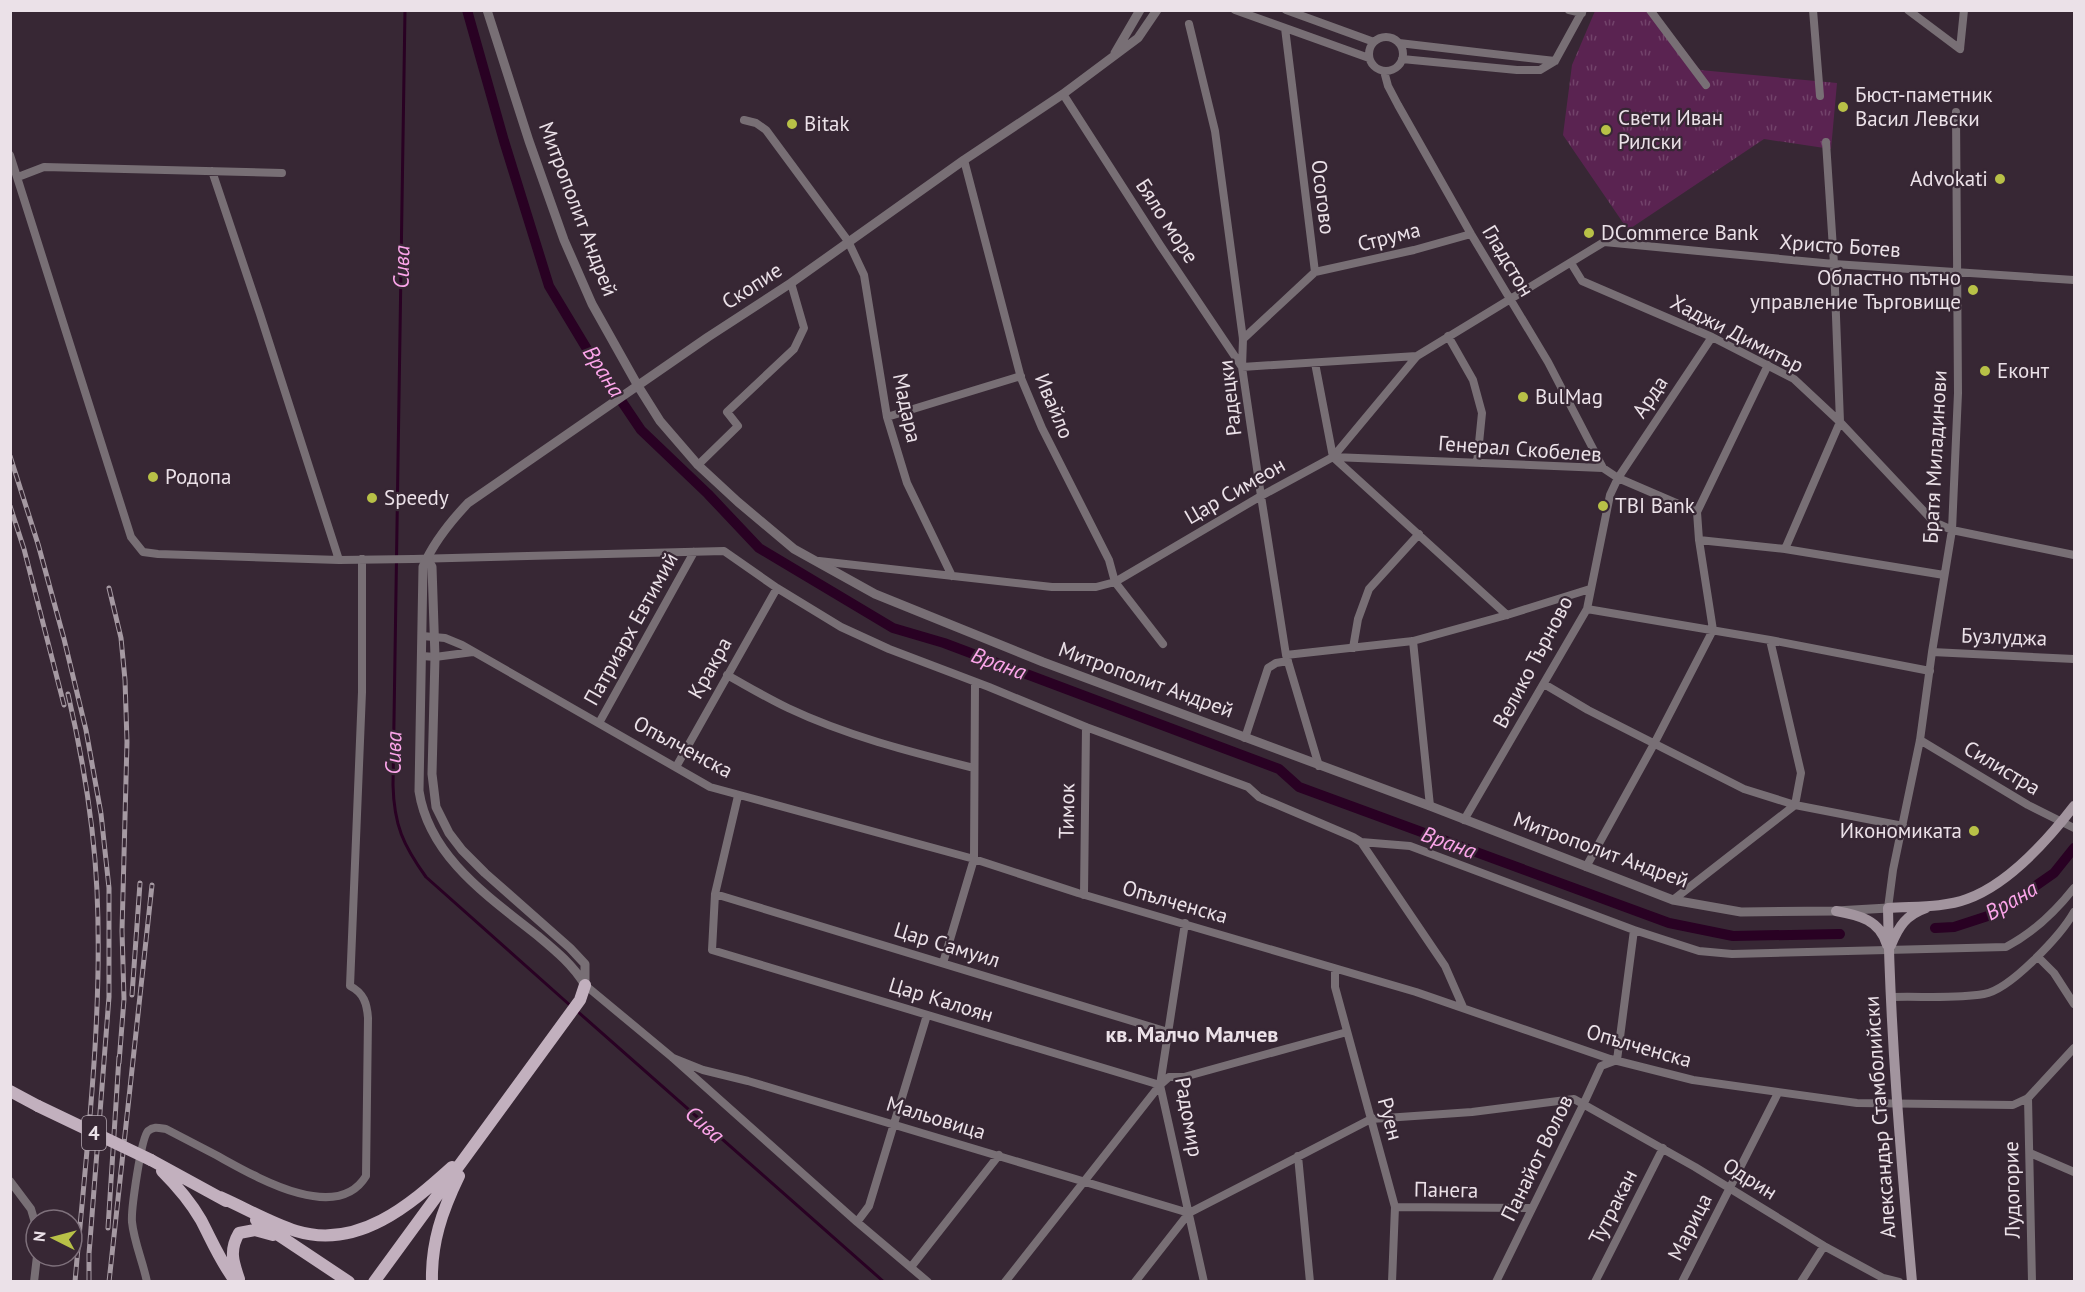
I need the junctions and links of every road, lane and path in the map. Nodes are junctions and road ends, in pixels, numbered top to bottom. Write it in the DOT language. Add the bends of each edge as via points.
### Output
graph roads {
  1 [pos="487,10"];
  2 [pos="1140,10"];
  3 [pos="1157,10"];
  4 [pos="1235,10"];
  5 [pos="1286,10"];
  6 [pos="1569,10"];
  7 [pos="1650,10"];
  8 [pos="1813,10"];
  9 [pos="1908,10"];
  10 [pos="1964,10"];
  11 [pos="1583,12"];
  12 [pos="1189,24"];
  13 [pos="1285,28"];
  14 [pos="1374,42"];
  15 [pos="1399,44"];
  16 [pos="1112,58"];
  17 [pos="1369,58"];
  18 [pos="1402,59"];
  19 [pos="1555,61"];
  20 [pos="1384,71"];
  21 [pos="1706,85"];
  22 [pos="1063,94"];
  23 [pos="1820,96"];
  24 [pos="1956,112"];
  25 [pos="744,120"];
  26 [pos="1826,142"];
  27 [pos="10,155"];
  28 [pos="964,160"];
  29 [pos="212,171"];
  30 [pos="282,173"];
  31 [pos="18,177"];
  32 [pos="1471,234"];
  33 [pos="848,241"];
  34 [pos="1604,242"];
  35 [pos="1571,262"];
  36 [pos="1834,264"];
  37 [pos="1315,272"];
  38 [pos="1957,272"];
  39 [pos="2074,280"];
  40 [pos="790,283"];
  41 [pos="1510,298"];
  42 [pos="1448,336"];
  43 [pos="1712,337"];
  44 [pos="1243,339"];
  45 [pos="1417,356"];
  46 [pos="1315,363"];
  47 [pos="1768,365"];
  48 [pos="1242,367"];
  49 [pos="1021,376"];
  50 [pos="635,388"];
  51 [pos="887,417"];
  52 [pos="1840,422"];
  53 [pos="1333,457"];
  54 [pos="1477,464"];
  55 [pos="698,465"];
  56 [pos="1603,468"];
  57 [pos="1618,478"];
  58 [pos="1261,496"];
  59 [pos="1697,512"];
  60 [pos="1952,530"];
  61 [pos="1419,534"];
  62 [pos="1699,540"];
  63 [pos="1785,549"];
  64 [pos="694,552"];
  65 [pos="2074,555"];
  66 [pos="427,558"];
  67 [pos="363,559"];
  68 [pos="339,560"];
  69 [pos="814,561"];
  70 [pos="1944,575"];
  71 [pos="952,576"];
  72 [pos="1115,582"];
  73 [pos="777,588"];
  74 [pos="1590,589"];
  75 [pos="1587,609"];
  76 [pos="1507,615"];
  77 [pos="1713,630"];
  78 [pos="422,636"];
  79 [pos="434,636"];
  80 [pos="1770,640"];
  81 [pos="1413,641"];
  82 [pos="1163,644"];
  83 [pos="1353,648"];
  84 [pos="473,652"];
  85 [pos="1932,652"];
  86 [pos="422,656"];
  87 [pos="435,657"];
  88 [pos="1287,658"];
  89 [pos="2074,659"];
  90 [pos="1930,671"];
  91 [pos="727,675"];
  92 [pos="975,683"];
  93 [pos="1544,684"];
  94 [pos="599,723"];
  95 [pos="1086,727"];
  96 [pos="1245,738"];
  97 [pos="1920,740"];
  98 [pos="1654,744"];
  99 [pos="1319,766"];
  100 [pos="676,767"];
  101 [pos="974,768"];
  102 [pos="738,796"];
  103 [pos="1795,805"];
  104 [pos="1430,806"];
  105 [pos="2074,806"];
  106 [pos="1464,820"];
  107 [pos="2068,825"];
  108 [pos="1903,826"];
  109 [pos="1361,842"];
  110 [pos="974,859"];
  111 [pos="1586,867"];
  112 [pos="2074,888"];
  113 [pos="715,894"];
  114 [pos="1084,895"];
  115 [pos="1673,900"];
  116 [pos="1936,904"];
  117 [pos="1888,908"];
  118 [pos="1836,911"];
  119 [pos="2074,912"];
  120 [pos="1185,923"];
  121 [pos="1634,930"];
  122 [pos="1889,951"];
  123 [pos="2038,957"];
  124 [pos="943,963"];
  125 [pos="1335,969"];
  126 [pos="585,986"];
  127 [pos="1892,997"];
  128 [pos="2074,1004"];
  129 [pos="1462,1007"];
  130 [pos="927,1015"];
  131 [pos="1168,1032"];
  132 [pos="1347,1032"];
  133 [pos="2074,1047"];
  134 [pos="673,1058"];
  135 [pos="1617,1060"];
  136 [pos="1160,1085"];
  137 [pos="10,1091"];
  138 [pos="1778,1093"];
  139 [pos="2028,1098"];
  140 [pos="1584,1103"];
  141 [pos="1896,1104"];
  142 [pos="1371,1119"];
  143 [pos="893,1124"];
  144 [pos="1663,1148"];
  145 [pos="471,1151"];
  146 [pos="2030,1153"];
  147 [pos="999,1155"];
  148 [pos="1298,1156"];
  149 [pos="151,1160"];
  150 [pos="2074,1172"];
  151 [pos="10,1181"];
  152 [pos="1085,1181"];
  153 [pos="1731,1188"];
  154 [pos="220,1197"];
  155 [pos="1395,1207"];
  156 [pos="30,1208"];
  157 [pos="1532,1209"];
  158 [pos="1189,1213"];
  159 [pos="857,1222"];
  160 [pos="286,1239"];
  161 [pos="1824,1246"];
  162 [pos="911,1267"];
  163 [pos="346,1280"];
  164 [pos="147,1281"];
  165 [pos="238,1281"];
  166 [pos="374,1281"];
  167 [pos="432,1281"];
  168 [pos="928,1281"];
  169 [pos="1005,1281"];
  170 [pos="1135,1281"];
  171 [pos="1204,1281"];
  172 [pos="1310,1281"];
  173 [pos="1392,1281"];
  174 [pos="1496,1281"];
  175 [pos="1595,1281"];
  176 [pos="1682,1281"];
  177 [pos="1801,1281"];
  178 [pos="1899,1281"];
  179 [pos="1912,1281"];
  180 [pos="2032,1281"];
  1 -- 50 [label="street, Митрополит Андрей" via="564,240"];
  2 -- 16 [label="street, Скопие"];
  3 -- 16 [label="street, Скопие" via="1138,38"];
  4 -- 13 [label="street"];
  5 -- 14 [label="street"];
  6 -- 11 [label="street"];
  7 -- 21 [label="street"];
  8 -- 23 [label="street"];
  9 -- 10 [label="street" via="1960,49"];
  11 -- 19 [label="street"];
  12 -- 44 [label="street, Радецки" via="1215,131"];
  13 -- 17 [label="street"];
  13 -- 37 [label="street, Осогово"];
  14 -- 15 [label="street" via="1390,37"];
  14 -- 17 [label="street"];
  15 -- 18 [label="street"];
  15 -- 19 [label="street"];
  16 -- 22 [label="street, Скопие"];
  17 -- 20 [label="street"];
  18 -- 19 [label="street" via="1525,71 1540,70"];
  18 -- 20 [label="street" via="1393,69"];
  20 -- 32 [label="street, Гладстон" via="1398,105"];
  22 -- 28 [label="street, Скопие"];
  22 -- 48 [label="street, Бяло море"];
  24 -- 38 [label="street, Братя Миладинови"];
  25 -- 33 [label="street, Мадара" via="766,129"];
  26 -- 36 [label="street"];
  27 -- 31 [label="street"];
  28 -- 33 [label="street, Скопие"];
  28 -- 49 [label="street, Ивайло"];
  29 -- 30 [label="street"];
  29 -- 31 [label="street" via="44,167"];
  29 -- 68 [label="street"];
  31 -- 68 [label="street" via="131,537 143,552"];
  32 -- 37 [label="street, Струма"];
  32 -- 41 [label="street, Гладстон"];
  33 -- 40 [label="street, Скопие"];
  33 -- 51 [label="street, Мадара" via="864,275"];
  34 -- 35 [label="street, Цар Симеон"];
  34 -- 36 [label="street, Христо Ботев"];
  35 -- 41 [label="street, Цар Симеон"];
  35 -- 43 [label="street, Хаджи Димитър" via="1582,280"];
  36 -- 38 [label="street, Христо Ботев"];
  36 -- 52 [label="street"];
  37 -- 44 [label="street"];
  38 -- 39 [label="street, Христо Ботев"];
  38 -- 60 [label="street, Братя Миладинови" via="1958,393"];
  40 -- 50 [label="street, Скопие"];
  40 -- 55 [label="street" via="804,328 794,349 727,412 738,426"];
  41 -- 42 [label="street, Цар Симеон"];
  41 -- 56 [label="street, Гладстон"];
  42 -- 45 [label="street, Цар Симеон"];
  42 -- 54 [label="street" via="1473,380 1482,413"];
  43 -- 47 [label="street, Хаджи Димитър"];
  43 -- 57 [label="street, Арда"];
  44 -- 48 [label="street, Радецки"];
  45 -- 46 [label="street"];
  45 -- 53 [label="street, Цар Симеон"];
  46 -- 48 [label="street"];
  46 -- 53 [label="street"];
  47 -- 52 [label="street, Хаджи Димитър" via="1794,379"];
  47 -- 59 [label="street"];
  48 -- 58 [label="street, Радецки"];
  49 -- 51 [label="street"];
  49 -- 72 [label="street, Ивайло" via="1042,429 1109,560"];
  50 -- 55 [label="street, Митрополит Андрей"];
  50 -- 66 [label="street, Скопие" via="468,503"];
  51 -- 71 [label="street, Мадара" via="907,483"];
  52 -- 60 [label="street, Хаджи Димитър" via="1934,522"];
  52 -- 63 [label="street"];
  53 -- 54 [label="street, Генерал Скобелев"];
  53 -- 58 [label="street, Цар Симеон"];
  53 -- 61 [label="street"];
  54 -- 56 [label="street, Генерал Скобелев"];
  55 -- 69 [label="street, Митрополит Андрей" via="794,549"];
  56 -- 57 [label="street, Генерал Скобелев"];
  57 -- 59 [label="street, Генерал Скобелев"];
  57 -- 74 [label="street, Велико Търново" via="1610,495"];
  58 -- 72 [label="street, Цар Симеон"];
  58 -- 88 [label="street, Радецки"];
  59 -- 62 [label="street"];
  60 -- 65 [label="street"];
  60 -- 70 [label="street, Братя Миладинови"];
  61 -- 76 [label="street"];
  61 -- 83 [label="street" via="1369,589"];
  62 -- 63 [label="street"];
  62 -- 77 [label="street"];
  63 -- 70 [label="street"];
  64 -- 66 [label="street"];
  64 -- 73 [label="street" via="724,551"];
  64 -- 94 [label="street, Патриарх Евтимий"];
  66 -- 67 [label="street"];
  66 -- 78 [label="street" via="423,567"];
  66 -- 79 [label="street" via="432,567"];
  67 -- 68 [label="street"];
  67 -- 164 [label="street" via="362,692 350,986 358,990 367,1004 366,1176 352,1191 338,1196 300,1193 262,1180 166,1129 149,1130 139,1165 132,1221"];
  69 -- 71 [label="street, Цар Симеон"];
  69 -- 96 [label="street, Митрополит Андрей" via="875,594"];
  70 -- 85 [label="street, Братя Миладинови"];
  71 -- 72 [label="street, Цар Симеон" via="1052,587 1096,587"];
  72 -- 82 [label="street, Ивайло"];
  73 -- 91 [label="street, Кракра"];
  73 -- 92 [label="street" via="841,627"];
  74 -- 75 [label="street, Велико Търново"];
  74 -- 76 [label="street"];
  75 -- 77 [label="street"];
  75 -- 93 [label="street, Велико Търново"];
  76 -- 81 [label="street"];
  77 -- 80 [label="street"];
  77 -- 98 [label="street"];
  78 -- 79 [label="street, Опълченска"];
  78 -- 86 [label="street"];
  79 -- 84 [label="street, Опълченска" via="453,640"];
  79 -- 87 [label="street"];
  80 -- 90 [label="street"];
  80 -- 103 [label="street" via="1801,773"];
  81 -- 83 [label="street"];
  81 -- 104 [label="street"];
  83 -- 88 [label="street"];
  84 -- 87 [label="street"];
  84 -- 94 [label="street, Опълченска"];
  85 -- 89 [label="street, Бузлуджа"];
  85 -- 90 [label="street, Братя Миладинови"];
  86 -- 87 [label="street"];
  86 -- 126 [label="street" via="419,791 430,827 449,858 472,882 563,957"];
  87 -- 126 [label="street" via="432,774 439,812 462,850 585,964"];
  88 -- 96 [label="street" via="1268,668"];
  88 -- 99 [label="street, Радецки"];
  90 -- 97 [label="street, Братя Миладинови"];
  91 -- 100 [label="street, Кракра"];
  91 -- 101 [label="street" via="789,709 841,730"];
  92 -- 95 [label="street"];
  92 -- 101 [label="street"];
  93 -- 98 [label="street"];
  93 -- 106 [label="street, Велико Търново"];
  94 -- 100 [label="street, Опълченска"];
  95 -- 109 [label="street" via="1248,787 1259,797"];
  95 -- 114 [label="street, Тимок"];
  96 -- 99 [label="street, Митрополит Андрей"];
  97 -- 107 [label="street, Силистра"];
  97 -- 108 [label="street, Братя Миладинови"];
  98 -- 103 [label="street" via="1744,789"];
  98 -- 111 [label="street"];
  99 -- 104 [label="street, Митрополит Андрей"];
  100 -- 102 [label="street, Опълченска" via="710,787"];
  101 -- 110 [label="street"];
  102 -- 110 [label="street, Опълченска"];
  102 -- 113 [label="street"];
  103 -- 108 [label="street"];
  103 -- 115 [label="street"];
  104 -- 106 [label="street, Митрополит Андрей"];
  105 -- 107 [label="main road, Митрополит Андрей"];
  106 -- 111 [label="street, Митрополит Андрей"];
  107 -- 116 [label="main road, Митрополит Андрей" via="1993,887 1966,900"];
  108 -- 117 [label="street, Братя Миладинови"];
  109 -- 121 [label="street" via="1410,846"];
  109 -- 129 [label="street" via="1445,966"];
  110 -- 114 [label="street, Опълченска"];
  110 -- 124 [label="street"];
  111 -- 115 [label="street, Митрополит Андрей"];
  112 -- 122 [label="street" via="2026,937 2006,947"];
  113 -- 124 [label="street, Цар Самуил"];
  113 -- 130 [label="street, Цар Калоян" via="712,950"];
  114 -- 120 [label="street, Опълченска"];
  115 -- 118 [label="street, Митрополит Андрей" via="1742,912"];
  116 -- 117 [label="main road, Митрополит Андрей"];
  116 -- 122 [label="main road" via="1902,921"];
  117 -- 118 [label="street, Митрополит Андрей"];
  117 -- 122 [label="main road, Александър Стамболийски"];
  118 -- 122 [label="main road" via="1867,918 1883,934"];
  119 -- 123 [label="street" via="2066,927"];
  120 -- 125 [label="street, Опълченска"];
  120 -- 131 [label="street, Радомир"];
  121 -- 122 [label="street" via="1699,951 1732,954"];
  121 -- 135 [label="street"];
  122 -- 127 [label="main road, Александър Стамболийски"];
  123 -- 127 [label="street" via="1986,994"];
  123 -- 128 [label="street"];
  124 -- 131 [label="street, Цар Самуил"];
  125 -- 129 [label="street, Опълченска"];
  125 -- 132 [label="street, Руен" via="1335,987"];
  126 -- 134 [label="street"];
  126 -- 145 [label="main road" via="569,1016"];
  127 -- 141 [label="main road, Александър Стамболийски"];
  129 -- 135 [label="street, Опълченска"];
  130 -- 136 [label="street, Цар Калоян"];
  130 -- 143 [label="street"];
  131 -- 136 [label="street, Радомир"];
  132 -- 136 [label="street" via="1184,1077 1169,1077"];
  132 -- 142 [label="street, Руен"];
  133 -- 139 [label="street"];
  134 -- 143 [label="street, Мальовица"];
  134 -- 159 [label="street"];
  135 -- 138 [label="street, Опълченска" via="1693,1080"];
  135 -- 140 [label="street, Панайот Волов" via="1601,1066"];
  136 -- 152 [label="street"];
  136 -- 158 [label="street, Радомир"];
  137 -- 149 [label="main road, 4, bridge"];
  138 -- 141 [label="street, Опълченска"];
  138 -- 153 [label="street, Марица"];
  139 -- 141 [label="street, Опълченска" via="2013,1105"];
  139 -- 146 [label="street, Лудогорие"];
  140 -- 142 [label="street" via="1574,1099"];
  140 -- 144 [label="street, Одрин"];
  140 -- 157 [label="street, Панайот Волов"];
  141 -- 179 [label="main road, Александър Стамболийски"];
  142 -- 148 [label="street"];
  142 -- 155 [label="street, Руен"];
  143 -- 147 [label="street, Мальовица"];
  143 -- 159 [label="street" via="869,1206"];
  144 -- 153 [label="street, Одрин"];
  144 -- 175 [label="street, Тутракан"];
  145 -- 154 [label="main road" via="388,1219 344,1233 298,1232"];
  145 -- 166 [label="main road"];
  145 -- 167 [label="main road" via="437,1231"];
  146 -- 150 [label="street"];
  146 -- 180 [label="street, Лудогорие"];
  147 -- 152 [label="street, Мальовица"];
  147 -- 162 [label="street"];
  148 -- 158 [label="street"];
  148 -- 172 [label="street"];
  149 -- 154 [label="main road, 4"];
  149 -- 165 [label="main road" via="184,1194 225,1267"];
  151 -- 156 [label="street"];
  152 -- 158 [label="street, Мальовица"];
  152 -- 169 [label="street"];
  153 -- 161 [label="street, Одрин"];
  153 -- 176 [label="street, Марица"];
  154 -- 160 [label="main road, 4"];
  155 -- 157 [label="street, Панега"];
  155 -- 173 [label="street, Руен"];
  157 -- 174 [label="street, Панайот Волов"];
  158 -- 170 [label="street"];
  158 -- 171 [label="street, Радомир"];
  159 -- 162 [label="street"];
  160 -- 163 [label="main road, 4"];
  160 -- 165 [label="main road" via="255,1230 239,1233 232,1251"];
  161 -- 177 [label="street"];
  161 -- 178 [label="street, Одрин" via="1883,1278"];
  162 -- 168 [label="street"];
}
